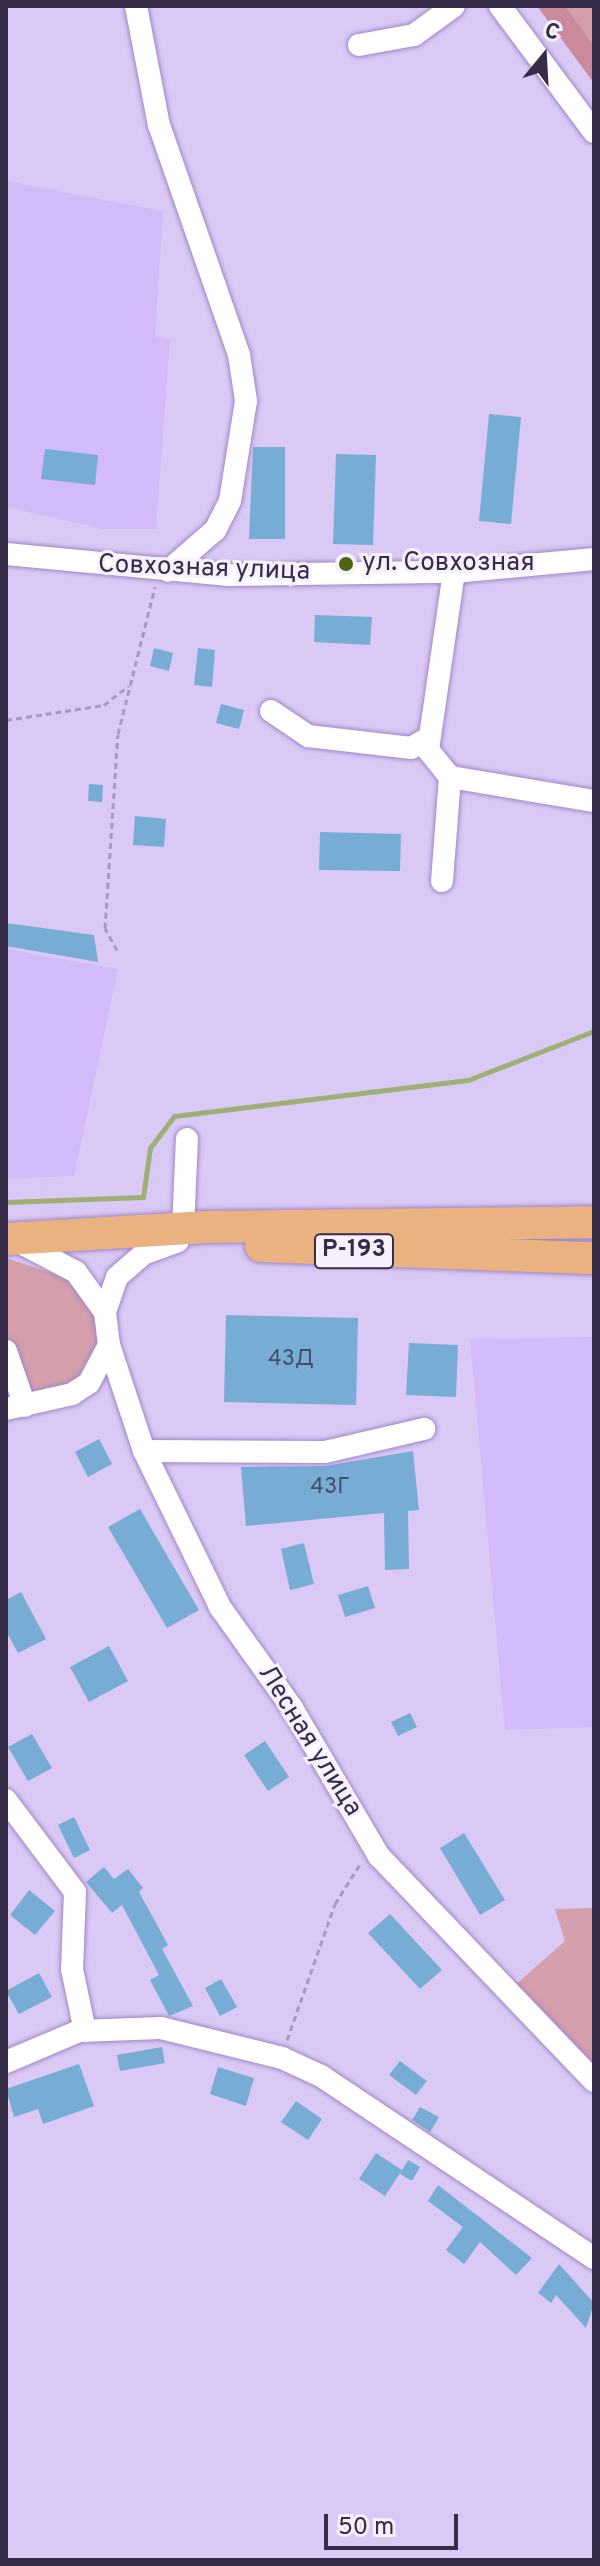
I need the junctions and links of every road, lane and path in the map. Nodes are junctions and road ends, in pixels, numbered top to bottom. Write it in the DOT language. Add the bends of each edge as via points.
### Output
graph roads {
  1 [pos="136,6"];
  2 [pos="454,6"];
  3 [pos="509,9"];
  4 [pos="359,45"];
  5 [pos="594,132"];
  6 [pos="6,554"];
  7 [pos="594,559"];
  8 [pos="168,571"];
  9 [pos="454,572"];
  10 [pos="128,686"];
  11 [pos="271,711"];
  12 [pos="6,720"];
  13 [pos="428,738"];
  14 [pos="450,777"];
  15 [pos="594,801"];
  16 [pos="442,881"];
  17 [pos="117,950"];
  18 [pos="187,1139"];
  19 [pos="594,1222"];
  20 [pos="181,1235"];
  21 [pos="10,1239"];
  22 [pos="594,1258"];
  23 [pos="105,1312"];
  24 [pos="109,1345"];
  25 [pos="6,1351"];
  26 [pos="15,1408"];
  27 [pos="424,1429"];
  28 [pos="144,1451"];
  29 [pos="6,1800"];
  30 [pos="368,1837"];
  31 [pos="85,2031"];
  32 [pos="282,2058"];
  33 [pos="6,2062"];
  34 [pos="594,2081"];
  35 [pos="594,2258"];
  1 -- 8 [label="street" via="159,125 239,355 246,401 230,501 215,530"];
  2 -- 4 [label="street" via="414,35"];
  3 -- 5 [label="street"];
  6 -- 8 [label="street, Совхозная улица"];
  7 -- 9 [label="street, Совхозная улица"];
  8 -- 9 [label="street, Совхозная улица"];
  8 -- 10 [label="path" via="152,591"];
  9 -- 13 [label="street"];
  10 -- 12 [label="path" via="104,705"];
  10 -- 17 [label="path" via="118,734 105,928"];
  11 -- 13 [label="street" via="308,736 411,748"];
  13 -- 14 [label="street" via="428,750"];
  14 -- 15 [label="street"];
  14 -- 16 [label="street"];
  18 -- 20 [label="street"];
  19 -- 20 [label="highway, Р-193"];
  20 -- 21 [label="highway, Р-193"];
  20 -- 22 [label="highway, Р-193"];
  20 -- 23 [label="street" via="128,1266"];
  21 -- 23 [label="street" via="76,1272"];
  23 -- 24 [label="street, Лесная улица"];
  24 -- 26 [label="street" via="89,1383"];
  24 -- 28 [label="street, Лесная улица"];
  25 -- 26 [label="street"];
  27 -- 28 [label="street" via="325,1452"];
  28 -- 30 [label="street, Лесная улица" via="220,1607 292,1708"];
  29 -- 31 [label="street" via="75,1892 72,1969"];
  30 -- 32 [label="path" via="324,1932"];
  30 -- 34 [label="street, Лесная улица"];
  31 -- 32 [label="street" via="161,2028"];
  31 -- 33 [label="street"];
  32 -- 35 [label="street" via="321,2076"];
}
